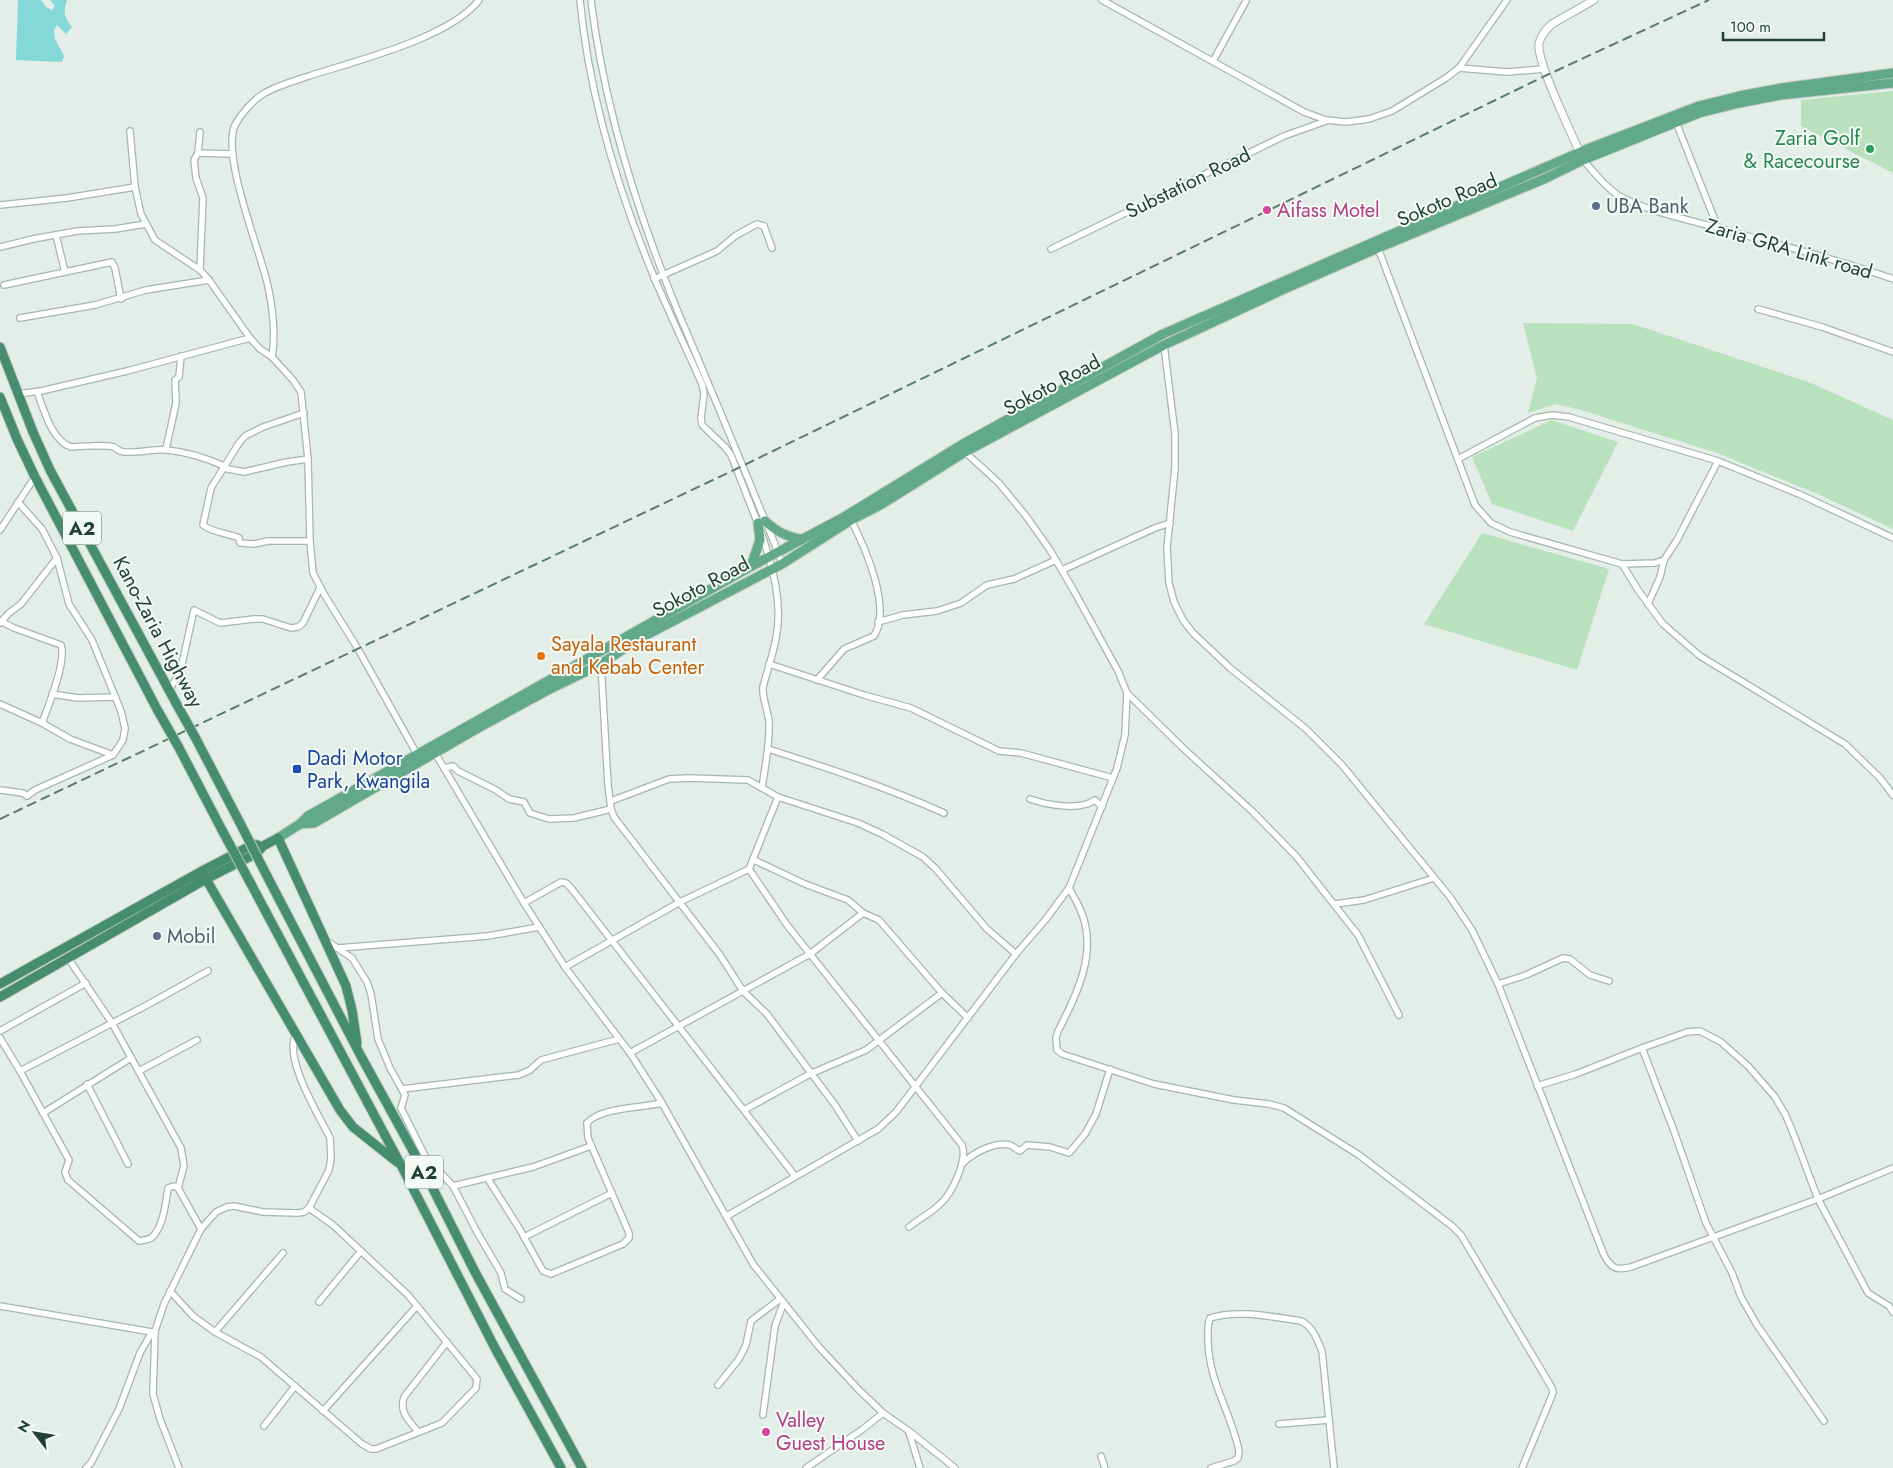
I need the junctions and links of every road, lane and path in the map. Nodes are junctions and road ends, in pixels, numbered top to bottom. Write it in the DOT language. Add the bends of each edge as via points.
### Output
graph roads {
  1 [pos="479,0"];
  2 [pos="580,0"];
  3 [pos="590,0"];
  4 [pos="1102,0"];
  5 [pos="1246,0"];
  6 [pos="1508,0"];
  7 [pos="1594,0"];
  8 [pos="1213,61"];
  9 [pos="1459,68"];
  10 [pos="1544,69"];
  11 [pos="1893,73"];
  12 [pos="1893,83"];
  13 [pos="1326,120"];
  14 [pos="1676,122"];
  15 [pos="130,131"];
  16 [pos="200,132"];
  17 [pos="198,153"];
  18 [pos="232,154"];
  19 [pos="1581,156"];
  20 [pos="135,187"];
  21 [pos="1480,201"];
  22 [pos="0,205"];
  23 [pos="146,224"];
  24 [pos="1718,228"];
  25 [pos="56,235"];
  26 [pos="0,248"];
  27 [pos="772,248"];
  28 [pos="1378,248"];
  29 [pos="1052,249"];
  30 [pos="200,270"];
  31 [pos="65,272"];
  32 [pos="663,275"];
  33 [pos="654,279"];
  34 [pos="209,280"];
  35 [pos="1893,280"];
  36 [pos="4,285"];
  37 [pos="121,299"];
  38 [pos="1758,309"];
  39 [pos="20,318"];
  40 [pos="250,338"];
  41 [pos="1164,345"];
  42 [pos="0,347"];
  43 [pos="1893,352"];
  44 [pos="181,356"];
  45 [pos="272,358"];
  46 [pos="36,392"];
  47 [pos="17,394"];
  48 [pos="0,397"];
  49 [pos="304,413"];
  50 [pos="166,450"];
  51 [pos="965,452"];
  52 [pos="308,459"];
  53 [pos="1458,459"];
  54 [pos="1718,461"];
  55 [pos="223,467"];
  56 [pos="34,477"];
  57 [pos="18,502"];
  58 [pos="852,520"];
  59 [pos="761,522"];
  60 [pos="1170,523"];
  61 [pos="0,530"];
  62 [pos="1893,538"];
  63 [pos="800,539"];
  64 [pos="310,541"];
  65 [pos="778,552"];
  66 [pos="769,556"];
  67 [pos="57,558"];
  68 [pos="1056,560"];
  69 [pos="1664,560"];
  70 [pos="782,564"];
  71 [pos="1622,564"];
  72 [pos="750,567"];
  73 [pos="773,568"];
  74 [pos="1062,570"];
  75 [pos="320,588"];
  76 [pos="1648,604"];
  77 [pos="0,622"];
  78 [pos="878,622"];
  79 [pos="601,664"];
  80 [pos="769,664"];
  81 [pos="817,680"];
  82 [pos="169,690"];
  83 [pos="1127,693"];
  84 [pos="52,694"];
  85 [pos="115,697"];
  86 [pos="0,704"];
  87 [pos="42,723"];
  88 [pos="768,749"];
  89 [pos="435,753"];
  90 [pos="113,754"];
  91 [pos="419,757"];
  92 [pos="444,768"];
  93 [pos="1113,778"];
  94 [pos="762,788"];
  95 [pos="0,790"];
  96 [pos="1893,795"];
  97 [pos="778,797"];
  98 [pos="1030,799"];
  99 [pos="611,801"];
  100 [pos="1102,807"];
  101 [pos="611,809"];
  102 [pos="944,813"];
  103 [pos="278,838"];
  104 [pos="263,846"];
  105 [pos="754,860"];
  106 [pos="749,869"];
  107 [pos="1434,878"];
  108 [pos="206,879"];
  109 [pos="1069,888"];
  110 [pos="680,902"];
  111 [pos="524,903"];
  112 [pos="1335,904"];
  113 [pos="863,913"];
  114 [pos="539,927"];
  115 [pos="325,940"];
  116 [pos="612,940"];
  117 [pos="338,948"];
  118 [pos="810,954"];
  119 [pos="1016,954"];
  120 [pos="68,958"];
  121 [pos="565,967"];
  122 [pos="208,971"];
  123 [pos="322,981"];
  124 [pos="1609,981"];
  125 [pos="86,983"];
  126 [pos="0,984"];
  127 [pos="1498,984"];
  128 [pos="307,990"];
  129 [pos="743,991"];
  130 [pos="942,992"];
  131 [pos="0,997"];
  132 [pos="1399,1015"];
  133 [pos="968,1018"];
  134 [pos="112,1023"];
  135 [pos="678,1027"];
  136 [pos="0,1031"];
  137 [pos="296,1034"];
  138 [pos="0,1038"];
  139 [pos="619,1039"];
  140 [pos="196,1040"];
  141 [pos="880,1041"];
  142 [pos="1642,1048"];
  143 [pos="630,1053"];
  144 [pos="131,1058"];
  145 [pos="363,1060"];
  146 [pos="1110,1069"];
  147 [pos="20,1071"];
  148 [pos="139,1071"];
  149 [pos="810,1074"];
  150 [pos="87,1084"];
  151 [pos="915,1086"];
  152 [pos="1537,1086"];
  153 [pos="402,1088"];
  154 [pos="662,1103"];
  155 [pos="744,1110"];
  156 [pos="43,1113"];
  157 [pos="858,1141"];
  158 [pos="592,1146"];
  159 [pos="128,1164"];
  160 [pos="962,1164"];
  161 [pos="1893,1168"];
  162 [pos="403,1169"];
  163 [pos="795,1176"];
  164 [pos="488,1179"];
  165 [pos="453,1186"];
  166 [pos="178,1188"];
  167 [pos="612,1193"];
  168 [pos="1818,1199"];
  169 [pos="310,1208"];
  170 [pos="727,1216"];
  171 [pos="909,1227"];
  172 [pos="200,1229"];
  173 [pos="524,1237"];
  174 [pos="1712,1237"];
  175 [pos="361,1251"];
  176 [pos="283,1253"];
  177 [pos="170,1291"];
  178 [pos="521,1299"];
  179 [pos="319,1302"];
  180 [pos="782,1302"];
  181 [pos="0,1306"];
  182 [pos="417,1306"];
  183 [pos="1893,1312"];
  184 [pos="154,1331"];
  185 [pos="215,1332"];
  186 [pos="447,1342"];
  187 [pos="718,1385"];
  188 [pos="295,1386"];
  189 [pos="323,1411"];
  190 [pos="882,1413"];
  191 [pos="763,1415"];
  192 [pos="1329,1420"];
  193 [pos="1824,1421"];
  194 [pos="1280,1424"];
  195 [pos="264,1426"];
  196 [pos="909,1431"];
  197 [pos="418,1432"];
  198 [pos="1101,1456"];
  199 [pos="952,1467"];
  200 [pos="86,1468"];
  201 [pos="179,1468"];
  202 [pos="561,1468"];
  203 [pos="582,1468"];
  204 [pos="806,1468"];
  205 [pos="920,1468"];
  206 [pos="1105,1468"];
  207 [pos="1211,1468"];
  208 [pos="1334,1468"];
  209 [pos="1522,1468"];
  1 -- 18 [label="street" via="469,12 421,39 263,94 235,126"];
  2 -- 33 [label="street" via="600,116 630,218"];
  3 -- 32 [label="street" via="614,125"];
  4 -- 8 [label="street"];
  5 -- 8 [label="street"];
  6 -- 9 [label="street"];
  7 -- 10 [label="street" via="1546,29 1539,43"];
  8 -- 13 [label="street" via="1304,112"];
  9 -- 10 [label="street" via="1507,72"];
  9 -- 13 [label="street" via="1392,110 1369,119"];
  10 -- 19 [label="street"];
  11 -- 19 [label="main road, Sokoto Road" via="1782,88 1699,106"];
  12 -- 14 [label="main road, Sokoto Road" via="1781,95 1699,113"];
  13 -- 29 [label="street, Substation Road" via="1284,136"];
  14 -- 19 [label="main road, Sokoto Road"];
  14 -- 24 [label="street"];
  15 -- 20 [label="street"];
  16 -- 17 [label="street"];
  17 -- 18 [label="street"];
  17 -- 30 [label="street" via="194,169 203,198"];
  18 -- 45 [label="street" via="268,287 274,322"];
  19 -- 21 [label="main road, Sokoto Road" via="1544,180"];
  19 -- 24 [label="street, Zaria GRA Link road" via="1616,194 1632,202"];
  20 -- 22 [label="street"];
  20 -- 23 [label="street"];
  21 -- 28 [label="main road, Sokoto Road"];
  21 -- 63 [label="main road, Sokoto Road" via="1163,334 963,444 880,496"];
  23 -- 25 [label="street"];
  23 -- 30 [label="street" via="155,240"];
  24 -- 35 [label="street, Zaria GRA Link road" via="1856,266"];
  25 -- 26 [label="street"];
  25 -- 31 [label="street"];
  27 -- 32 [label="street" via="764,226 757,224 717,251"];
  28 -- 41 [label="main road, Sokoto Road"];
  28 -- 53 [label="street"];
  30 -- 34 [label="street"];
  31 -- 36 [label="street"];
  31 -- 37 [label="street" via="112,262"];
  32 -- 33 [label="street"];
  32 -- 59 [label="street"];
  33 -- 59 [label="street" via="702,384 702,425 731,456"];
  34 -- 37 [label="street" via="146,290"];
  34 -- 40 [label="street"];
  37 -- 39 [label="street"];
  38 -- 43 [label="street"];
  40 -- 44 [label="street"];
  40 -- 45 [label="street"];
  41 -- 51 [label="main road, Sokoto Road"];
  41 -- 60 [label="street" via="1174,434 1175,468"];
  42 -- 47 [label="highway, Kano-Zaria Highway / A2"];
  44 -- 46 [label="street"];
  44 -- 50 [label="street"];
  45 -- 49 [label="street" via="301,392"];
  46 -- 47 [label="street"];
  46 -- 50 [label="street" via="48,420 65,445 106,446 120,451"];
  47 -- 82 [label="highway, Kano-Zaria Highway / A2" via="50,470"];
  48 -- 56 [label="highway, Kano-Zaria Highway / A2"];
  49 -- 52 [label="street"];
  49 -- 55 [label="street" via="245,436"];
  50 -- 55 [label="street" via="194,455"];
  51 -- 58 [label="main road, Sokoto Road"];
  51 -- 68 [label="street" via="999,483 1021,509"];
  52 -- 55 [label="street" via="244,472"];
  52 -- 64 [label="street"];
  53 -- 54 [label="street" via="1535,418 1552,415 1569,417"];
  53 -- 71 [label="street" via="1475,505 1491,523 1510,532"];
  54 -- 62 [label="street"];
  54 -- 69 [label="street"];
  55 -- 64 [label="street" via="211,488 203,525 239,538 240,543"];
  56 -- 57 [label="street"];
  56 -- 128 [label="highway, Kano-Zaria Highway / A2, bridge"];
  57 -- 61 [label="street"];
  57 -- 67 [label="street" via="42,529"];
  58 -- 70 [label="main road, Sokoto Road"];
  58 -- 78 [label="street" via="877,587 880,603"];
  59 -- 63 [label="main road"];
  59 -- 65 [label="street"];
  59 -- 66 [label="street"];
  59 -- 72 [label="main road" via="757,553"];
  60 -- 74 [label="street"];
  60 -- 107 [label="street" via="1167,548 1169,583 1183,620 1230,668 1306,729 1342,766"];
  63 -- 65 [label="main road, Sokoto Road"];
  64 -- 75 [label="street" via="313,573"];
  65 -- 66 [label="main road, Sokoto Road"];
  65 -- 70 [label="street"];
  66 -- 72 [label="main road, Sokoto Road"];
  66 -- 73 [label="street"];
  67 -- 77 [label="street" via="21,604"];
  67 -- 85 [label="street" via="69,604 92,640"];
  68 -- 74 [label="street"];
  68 -- 78 [label="street" via="1014,579 987,585 961,603 938,611"];
  69 -- 71 [label="street"];
  69 -- 76 [label="street"];
  70 -- 73 [label="main road, Sokoto Road"];
  71 -- 76 [label="street"];
  72 -- 91 [label="main road, Sokoto Road"];
  73 -- 79 [label="main road, Sokoto Road" via="638,640"];
  73 -- 80 [label="street" via="778,613"];
  74 -- 83 [label="street"];
  75 -- 82 [label="street" via="298,627 254,619 220,623 194,610 180,673"];
  75 -- 91 [label="street"];
  76 -- 96 [label="street" via="1663,624 1700,656 1845,744"];
  77 -- 84 [label="street" via="60,645 62,658"];
  78 -- 81 [label="street" via="874,636 844,648"];
  79 -- 89 [label="main road, Sokoto Road"];
  79 -- 99 [label="street"];
  80 -- 81 [label="street"];
  80 -- 88 [label="street" via="762,694 768,721"];
  81 -- 93 [label="street" via="911,708 999,751 1021,753"];
  82 -- 123 [label="highway, Kano-Zaria Highway / A2, bridge"];
  83 -- 93 [label="street" via="1125,735"];
  83 -- 112 [label="street" via="1253,812 1296,856"];
  84 -- 85 [label="street" via="78,698"];
  84 -- 87 [label="street"];
  85 -- 90 [label="street" via="125,734"];
  86 -- 87 [label="street"];
  87 -- 90 [label="street" via="70,739"];
  88 -- 94 [label="street"];
  88 -- 102 [label="street" via="860,779"];
  89 -- 91 [label="main road, Sokoto Road"];
  89 -- 92 [label="street"];
  90 -- 95 [label="street" via="27,796"];
  91 -- 103 [label="main road, Sokoto Road" via="314,823 300,824"];
  92 -- 101 [label="street" via="452,766 509,799 524,802 530,813 549,819 574,818"];
  92 -- 111 [label="street"];
  93 -- 100 [label="street"];
  94 -- 97 [label="street"];
  94 -- 99 [label="street" via="748,780 688,778 669,780"];
  97 -- 105 [label="street"];
  97 -- 119 [label="street" via="858,823 923,857 987,929"];
  98 -- 100 [label="street" via="1060,806 1089,805 1095,800"];
  99 -- 101 [label="street"];
  100 -- 109 [label="street"];
  101 -- 110 [label="street"];
  103 -- 104 [label="highway"];
  103 -- 115 [label="highway"];
  104 -- 108 [label="highway" via="257,853"];
  104 -- 126 [label="highway" via="254,844 202,871"];
  105 -- 106 [label="street"];
  105 -- 113 [label="street" via="848,900"];
  106 -- 110 [label="street"];
  106 -- 118 [label="street"];
  107 -- 112 [label="street" via="1364,900"];
  107 -- 127 [label="street" via="1472,930"];
  108 -- 120 [label="highway"];
  108 -- 137 [label="highway"];
  109 -- 119 [label="street"];
  109 -- 146 [label="street" via="1083,918 1085,964 1080,985 1058,1031 1057,1050"];
  110 -- 116 [label="street"];
  110 -- 129 [label="street"];
  111 -- 114 [label="street"];
  111 -- 116 [label="street" via="562,882 566,883"];
  112 -- 132 [label="street" via="1358,935"];
  113 -- 118 [label="street"];
  113 -- 130 [label="street" via="879,920"];
  114 -- 117 [label="street" via="488,936"];
  114 -- 121 [label="street"];
  115 -- 117 [label="street"];
  115 -- 145 [label="highway" via="350,998"];
  116 -- 121 [label="street"];
  116 -- 135 [label="street"];
  117 -- 153 [label="street" via="352,958 367,982 378,1039"];
  118 -- 129 [label="street"];
  118 -- 141 [label="street"];
  119 -- 133 [label="street"];
  120 -- 125 [label="street"];
  120 -- 131 [label="highway"];
  121 -- 139 [label="street"];
  122 -- 134 [label="street"];
  123 -- 128 [label="highway"];
  123 -- 145 [label="highway, A2"];
  124 -- 127 [label="street" via="1590,975 1570,959 1563,958"];
  125 -- 134 [label="street"];
  125 -- 136 [label="street"];
  127 -- 152 [label="street"];
  128 -- 162 [label="highway, A2"];
  129 -- 135 [label="street"];
  129 -- 149 [label="street" via="767,1014"];
  130 -- 133 [label="street"];
  130 -- 141 [label="street"];
  133 -- 151 [label="street"];
  134 -- 144 [label="street"];
  134 -- 147 [label="street"];
  135 -- 143 [label="street"];
  135 -- 155 [label="street"];
  137 -- 162 [label="highway" via="346,1119"];
  137 -- 169 [label="street" via="293,1044 300,1076 328,1134 331,1150 329,1170"];
  138 -- 147 [label="street"];
  139 -- 143 [label="street"];
  139 -- 153 [label="street" via="541,1060 519,1075"];
  140 -- 148 [label="street"];
  141 -- 149 [label="street"];
  141 -- 151 [label="street"];
  142 -- 152 [label="street"];
  142 -- 168 [label="street" via="1687,1032 1700,1032 1721,1042 1775,1097 1792,1130"];
  142 -- 174 [label="street"];
  143 -- 154 [label="street"];
  144 -- 148 [label="street"];
  144 -- 150 [label="street"];
  145 -- 203 [label="highway, A2"];
  146 -- 160 [label="street" via="1096,1114 1069,1153 1042,1146 1027,1145 1020,1152 1010,1145 1000,1146 985,1148"];
  146 -- 209 [label="street" via="1154,1084 1284,1108 1360,1155 1452,1226 1467,1243 1552,1388 1553,1393"];
  147 -- 156 [label="street"];
  148 -- 166 [label="street" via="181,1148 184,1166"];
  149 -- 155 [label="street"];
  149 -- 157 [label="street"];
  150 -- 156 [label="street"];
  150 -- 159 [label="street"];
  151 -- 157 [label="street" via="896,1112 878,1129"];
  151 -- 160 [label="street" via="962,1144"];
  152 -- 174 [label="street" via="1609,1264 1621,1270 1631,1268"];
  153 -- 165 [label="street" via="405,1095 401,1108 425,1156"];
  154 -- 158 [label="street" via="620,1109 592,1118 586,1127"];
  154 -- 170 [label="street"];
  155 -- 163 [label="street"];
  156 -- 166 [label="street" via="69,1160 65,1172 68,1180 140,1241 151,1239 157,1231 168,1188"];
  157 -- 163 [label="street"];
  158 -- 164 [label="street" via="533,1168"];
  158 -- 167 [label="street"];
  160 -- 171 [label="street" via="948,1196"];
  161 -- 168 [label="street"];
  162 -- 202 [label="highway, A2"];
  163 -- 170 [label="street"];
  164 -- 165 [label="street"];
  164 -- 173 [label="street"];
  165 -- 178 [label="street" via="501,1273 505,1289"];
  166 -- 172 [label="street"];
  167 -- 173 [label="street"];
  167 -- 173 [label="street" via="629,1233 623,1244 551,1274 543,1271"];
  168 -- 174 [label="street"];
  168 -- 183 [label="street" via="1868,1293"];
  169 -- 172 [label="street" via="298,1213 227,1207 216,1212"];
  169 -- 175 [label="street"];
  170 -- 180 [label="street" via="753,1264"];
  172 -- 177 [label="street"];
  174 -- 193 [label="street" via="1757,1325"];
  175 -- 179 [label="street"];
  175 -- 182 [label="street"];
  176 -- 185 [label="street"];
  177 -- 184 [label="street"];
  177 -- 185 [label="street" via="193,1316"];
  180 -- 187 [label="street" via="751,1321 746,1345"];
  180 -- 190 [label="street" via="819,1347"];
  180 -- 191 [label="street" via="775,1326"];
  181 -- 184 [label="street"];
  182 -- 186 [label="street"];
  182 -- 189 [label="street"];
  184 -- 200 [label="street" via="140,1353 119,1409"];
  184 -- 201 [label="street" via="153,1394"];
  185 -- 188 [label="street" via="261,1356"];
  186 -- 197 [label="street" via="404,1397 403,1411"];
  186 -- 197 [label="street" via="477,1379 478,1385 442,1423"];
  188 -- 189 [label="street"];
  188 -- 195 [label="street"];
  189 -- 197 [label="street" via="371,1449"];
  190 -- 196 [label="street"];
  190 -- 204 [label="street"];
  192 -- 194 [label="street"];
  192 -- 207 [label="street" via="1322,1351 1307,1324 1242,1314 1210,1318 1208,1354 1213,1380 1239,1451 1234,1461"];
  192 -- 208 [label="street"];
  196 -- 199 [label="street"];
  196 -- 205 [label="street"];
  198 -- 206 [label="street"];
}
